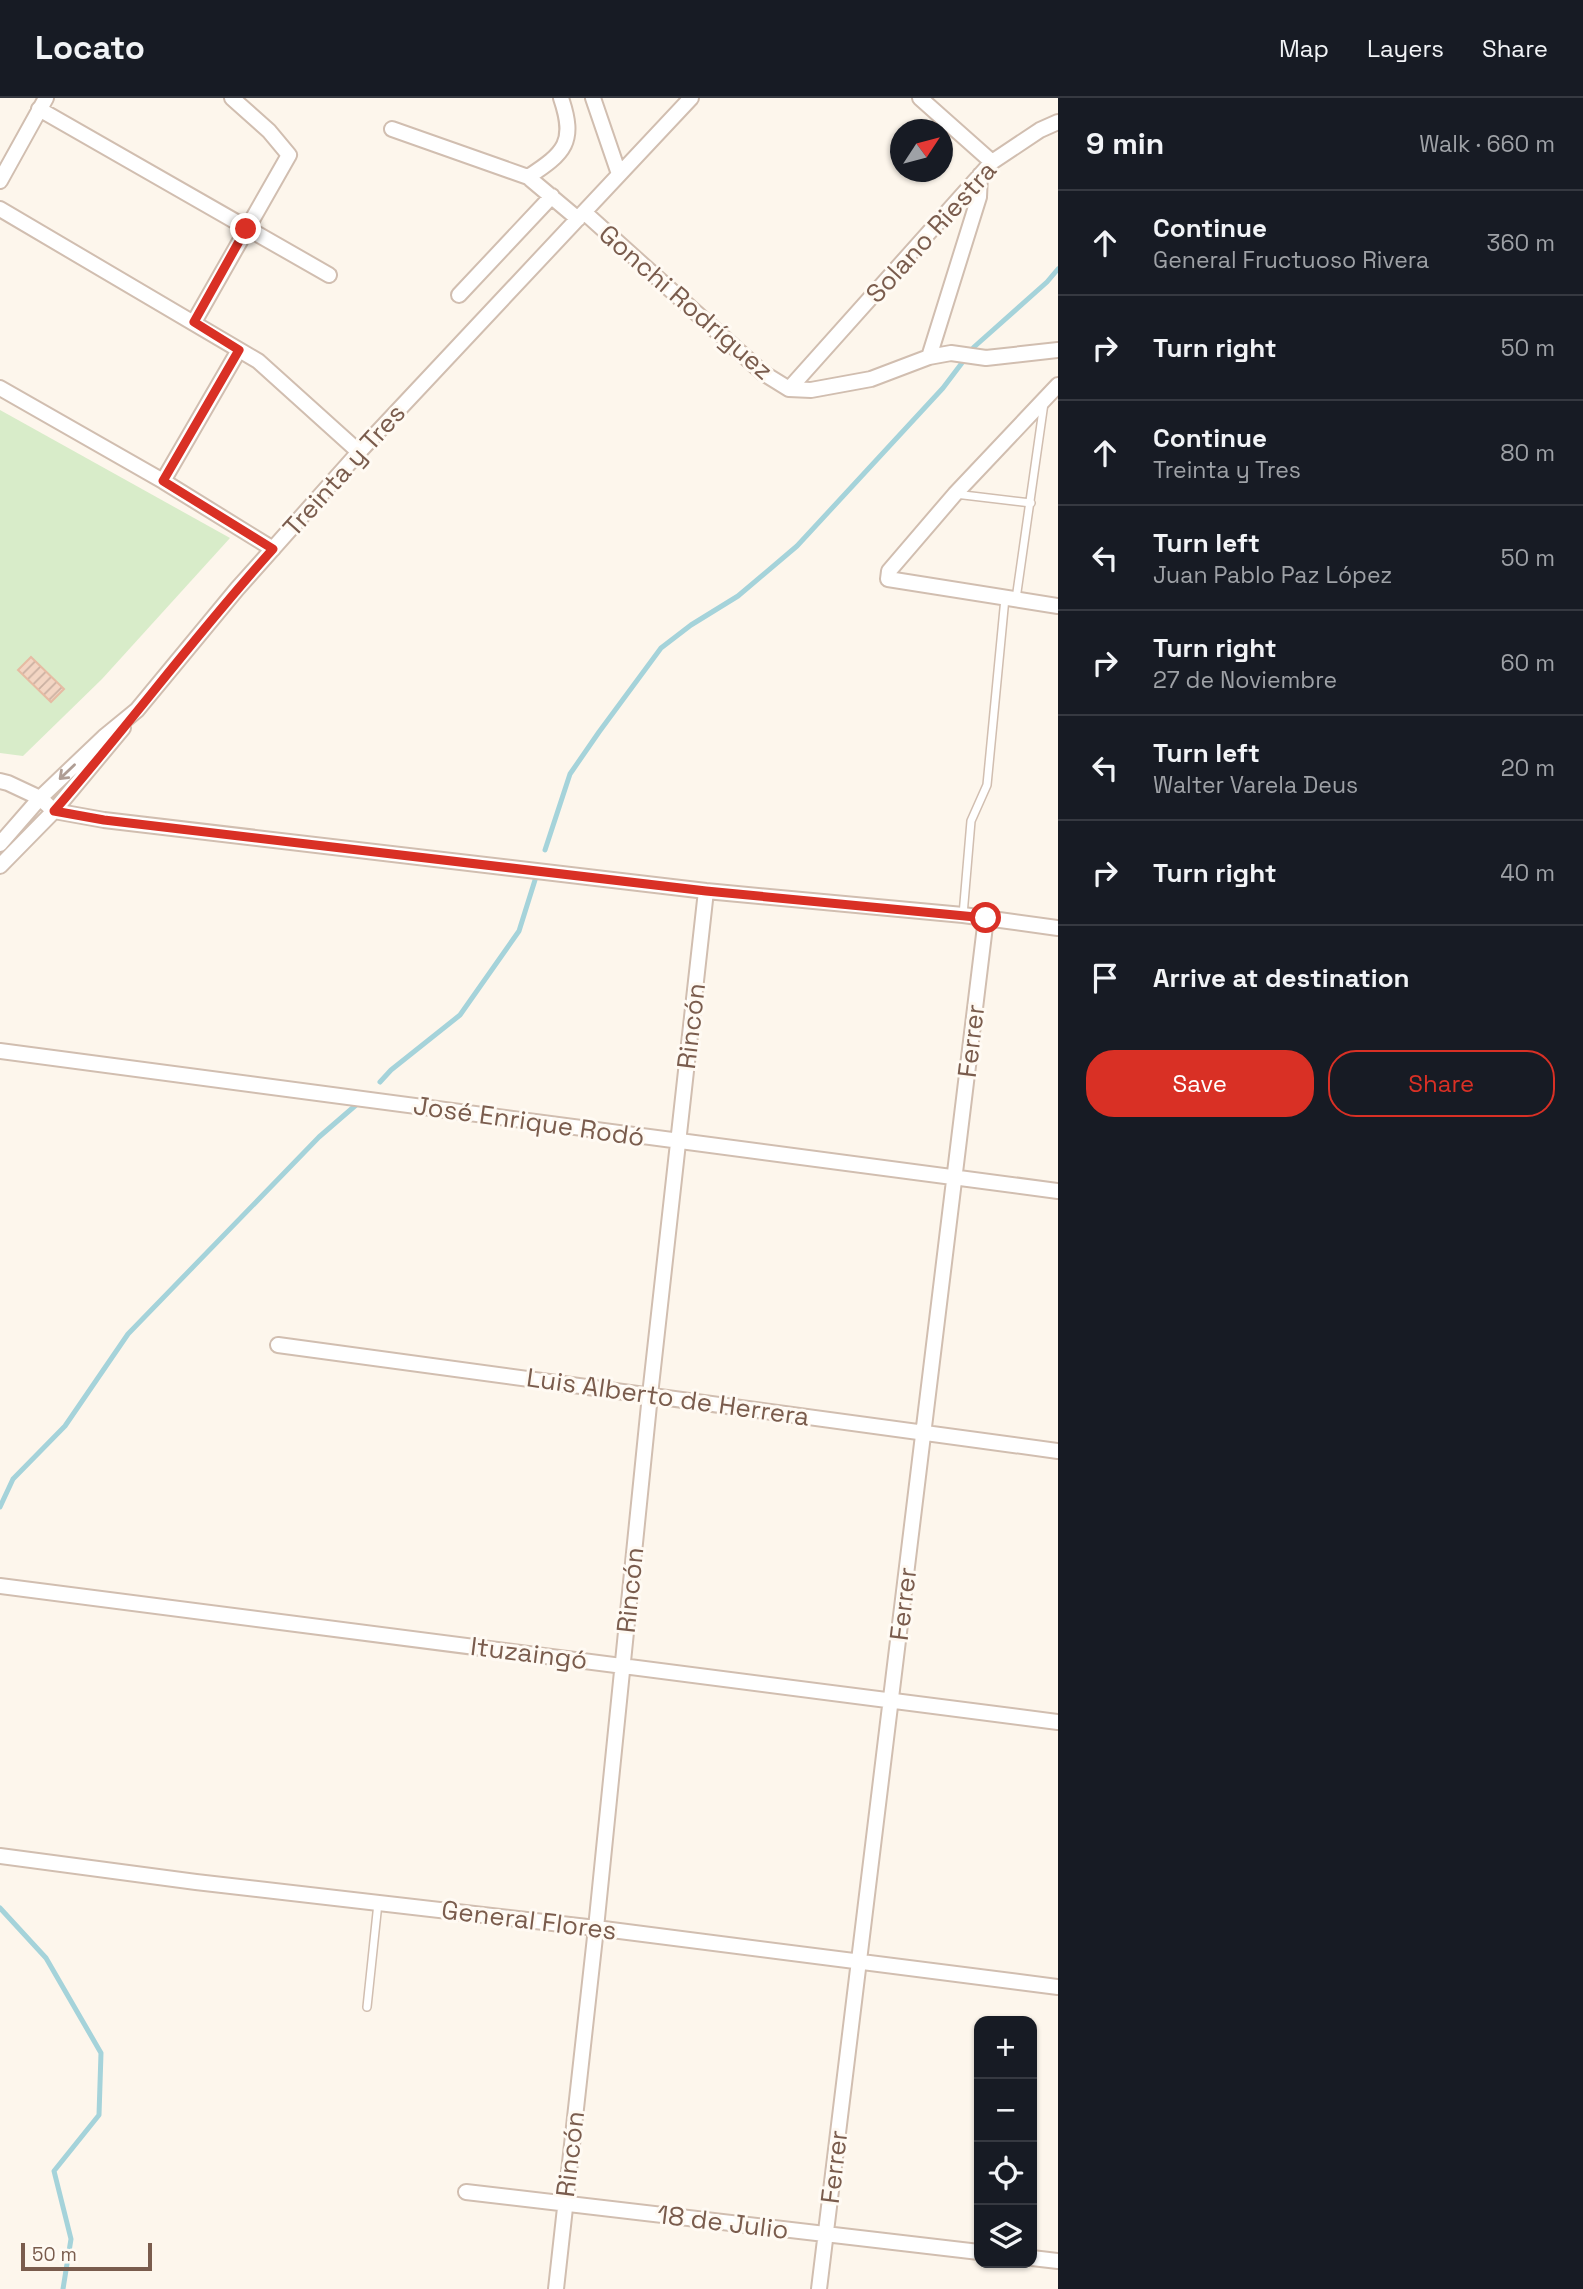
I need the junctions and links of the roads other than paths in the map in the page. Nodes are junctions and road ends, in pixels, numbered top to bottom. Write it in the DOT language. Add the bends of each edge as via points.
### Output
graph roads {
  1 [pos="232,98"];
  2 [pos="561,98"];
  3 [pos="593,98"];
  4 [pos="691,98"];
  5 [pos="920,98"];
  6 [pos="43,104"];
  7 [pos="1058,122"];
  8 [pos="392,129"];
  9 [pos="992,162"];
  10 [pos="619,174"];
  11 [pos="980,175"];
  12 [pos="528,177"];
  13 [pos="0,181"];
  14 [pos="552,196"];
  15 [pos="0,209"];
  16 [pos="581,216"];
  17 [pos="246,229"];
  18 [pos="330,275"];
  19 [pos="459,295"];
  20 [pos="194,322"];
  21 [pos="239,350"];
  22 [pos="1058,350"];
  23 [pos="929,357"];
  24 [pos="1058,385"];
  25 [pos="0,388"];
  26 [pos="789,389"];
  27 [pos="1044,399"];
  28 [pos="359,452"];
  29 [pos="163,481"];
  30 [pos="955,494"];
  31 [pos="1031,503"];
  32 [pos="273,549"];
  33 [pos="1010,599"];
  34 [pos="1058,606"];
  35 [pos="137,710"];
  36 [pos="0,781"];
  37 [pos="40,798"];
  38 [pos="54,811"];
  39 [pos="20,819"];
  40 [pos="0,825"];
  41 [pos="35,831"];
  42 [pos="0,844"];
  43 [pos="0,866"];
  44 [pos="706,891"];
  45 [pos="963,915"];
  46 [pos="986,918"];
  47 [pos="1058,928"];
  48 [pos="0,1051"];
  49 [pos="677,1141"];
  50 [pos="955,1177"];
  51 [pos="1058,1191"];
  52 [pos="278,1345"];
  53 [pos="650,1395"];
  54 [pos="923,1432"];
  55 [pos="1058,1451"];
  56 [pos="0,1586"];
  57 [pos="623,1665"];
  58 [pos="891,1700"];
  59 [pos="1058,1722"];
  60 [pos="0,1856"];
  61 [pos="378,1903"];
  62 [pos="596,1928"];
  63 [pos="860,1962"];
  64 [pos="1058,1987"];
  65 [pos="366,2007"];
  66 [pos="466,2192"];
  67 [pos="565,2203"];
  68 [pos="826,2235"];
  69 [pos="974,2251"];
  70 [pos="1037,2259"];
  71 [pos="1058,2261"];
  72 [pos="556,2289"];
  73 [pos="819,2289"];
  1 -- 17 [label="street" via="270,131 289,155"];
  2 -- 12 [label="street" via="569,134 563,151"];
  3 -- 10 [label="street"];
  4 -- 10 [label="street, Treinta y Tres"];
  5 -- 9 [label="street"];
  6 -- 13 [label="street"];
  6 -- 17 [label="street"];
  7 -- 9 [label="street, Solano Riestra"];
  8 -- 12 [label="street, Gonchi Rodríguez"];
  9 -- 11 [label="street, Solano Riestra"];
  10 -- 16 [label="street, Treinta y Tres"];
  11 -- 23 [label="street" via="979,197"];
  11 -- 26 [label="street, Solano Riestra"];
  12 -- 14 [label="street, Gonchi Rodríguez"];
  14 -- 16 [label="street, Gonchi Rodríguez"];
  14 -- 19 [label="street"];
  15 -- 20 [label="street"];
  16 -- 26 [label="street, Gonchi Rodríguez" via="763,373"];
  16 -- 28 [label="street, Treinta y Tres"];
  17 -- 18 [label="street"];
  17 -- 20 [label="street"];
  20 -- 21 [label="street"];
  21 -- 28 [label="street" via="273,373"];
  21 -- 29 [label="street"];
  22 -- 23 [label="street" via="986,358 951,353"];
  23 -- 26 [label="street" via="871,379 811,390"];
  24 -- 27 [label="street"];
  25 -- 29 [label="street"];
  27 -- 30 [label="street"];
  27 -- 31 [label="lane"];
  28 -- 32 [label="street, Treinta y Tres"];
  29 -- 32 [label="street"];
  30 -- 31 [label="lane"];
  30 -- 33 [label="street" via="889,571 888,579"];
  31 -- 33 [label="lane"];
  32 -- 35 [label="street, Treinta y Tres"];
  33 -- 34 [label="street"];
  33 -- 45 [label="lane" via="987,785 971,821"];
  35 -- 37 [label="street, Treinta y Tres, one-way"];
  35 -- 38 [label="street"];
  36 -- 37 [label="street"];
  37 -- 38 [label="street"];
  37 -- 39 [label="street, Treinta y Tres"];
  38 -- 41 [label="street"];
  38 -- 44 [label="street"];
  39 -- 40 [label="street"];
  39 -- 41 [label="street"];
  39 -- 42 [label="street, Treinta y Tres"];
  41 -- 43 [label="street"];
  44 -- 45 [label="street"];
  44 -- 49 [label="street, Rincón"];
  45 -- 46 [label="street"];
  46 -- 47 [label="street"];
  46 -- 50 [label="street, Ferrer"];
  48 -- 49 [label="street, José Enrique Rodó"];
  49 -- 50 [label="street, José Enrique Rodó"];
  49 -- 53 [label="street, Rincón"];
  50 -- 51 [label="street, José Enrique Rodó"];
  50 -- 54 [label="street, Ferrer"];
  52 -- 53 [label="street, Luis Alberto de Herrera"];
  53 -- 54 [label="street, Luis Alberto de Herrera"];
  53 -- 57 [label="street, Rincón"];
  54 -- 55 [label="street, Luis Alberto de Herrera"];
  54 -- 58 [label="street, Ferrer"];
  56 -- 57 [label="street, Ituzaingó"];
  57 -- 58 [label="street, Ituzaingó"];
  57 -- 62 [label="street, Rincón"];
  58 -- 59 [label="street, Ituzaingó"];
  58 -- 63 [label="street, Ferrer"];
  60 -- 61 [label="street, General Flores"];
  61 -- 62 [label="street, General Flores"];
  61 -- 65 [label="lane"];
  62 -- 63 [label="street, General Flores"];
  62 -- 67 [label="street, Rincón"];
  63 -- 64 [label="street, General Flores"];
  63 -- 68 [label="street, Ferrer"];
  66 -- 67 [label="street, 18 de Julio"];
  67 -- 68 [label="street, 18 de Julio"];
  67 -- 72 [label="street, Rincón"];
  68 -- 69 [label="street, 18 de Julio"];
  68 -- 73 [label="street, Ferrer"];
  70 -- 71 [label="street"];
}
